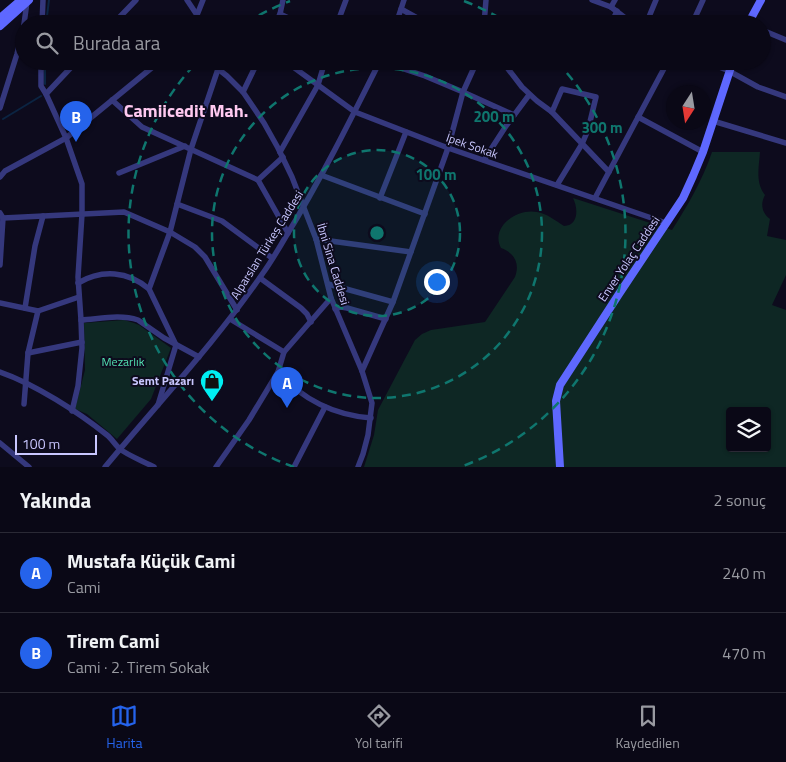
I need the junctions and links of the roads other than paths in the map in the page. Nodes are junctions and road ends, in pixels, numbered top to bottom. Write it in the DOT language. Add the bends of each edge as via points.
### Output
graph roads {
  1 [pos="26,0"];
  2 [pos="43,0"];
  3 [pos="136,0"];
  4 [pos="187,0"];
  5 [pos="203,0"];
  6 [pos="283,0"];
  7 [pos="346,0"];
  8 [pos="404,0"];
  9 [pos="486,0"];
  10 [pos="592,0"];
  11 [pos="615,0"];
  12 [pos="656,0"];
  13 [pos="703,0"];
  14 [pos="761,0"];
  15 [pos="611,7"];
  16 [pos="401,9"];
  17 [pos="616,11"];
  18 [pos="2,13"];
  19 [pos="280,14"];
  20 [pos="25,15"];
  21 [pos="42,15"];
  22 [pos="122,15"];
  23 [pos="198,15"];
  24 [pos="340,15"];
  25 [pos="399,15"];
  26 [pos="412,15"];
  27 [pos="485,15"];
  28 [pos="614,15"];
  29 [pos="621,15"];
  30 [pos="650,15"];
  31 [pos="696,15"];
  32 [pos="753,15"];
  33 [pos="0,26"];
  34 [pos="771,34"];
  35 [pos="786,40"];
  36 [pos="15,59"];
  37 [pos="41,70"];
  38 [pos="69,70"];
  39 [pos="149,70"];
  40 [pos="218,70"];
  41 [pos="219,70"];
  42 [pos="254,70"];
  43 [pos="297,70"];
  44 [pos="322,70"];
  45 [pos="376,70"];
  46 [pos="407,70"];
  47 [pos="473,70"];
  48 [pos="508,70"];
  49 [pos="663,70"];
  50 [pos="729,71"];
  51 [pos="318,85"];
  52 [pos="243,92"];
  53 [pos="463,92"];
  54 [pos="2,93"];
  55 [pos="46,94"];
  56 [pos="529,95"];
  57 [pos="786,96"];
  58 [pos="112,100"];
  59 [pos="0,108"];
  60 [pos="355,112"];
  61 [pos="552,112"];
  62 [pos="514,115"];
  63 [pos="638,117"];
  64 [pos="713,121"];
  65 [pos="406,132"];
  66 [pos="66,138"];
  67 [pos="786,143"];
  68 [pos="582,144"];
  69 [pos="188,147"];
  70 [pos="448,148"];
  71 [pos="703,152"];
  72 [pos="282,154"];
  73 [pos="484,160"];
  74 [pos="609,172"];
  75 [pos="119,174"];
  76 [pos="321,176"];
  77 [pos="0,177"];
  78 [pos="258,180"];
  79 [pos="556,185"];
  80 [pos="380,198"];
  81 [pos="595,198"];
  82 [pos="177,204"];
  83 [pos="304,207"];
  84 [pos="82,214"];
  85 [pos="425,214"];
  86 [pos="1,215"];
  87 [pos="43,216"];
  88 [pos="666,223"];
  89 [pos="170,232"];
  90 [pos="288,232"];
  91 [pos="316,239"];
  92 [pos="411,252"];
  93 [pos="272,258"];
  94 [pos="0,265"];
  95 [pos="260,278"];
  96 [pos="78,284"];
  97 [pos="328,284"];
  98 [pos="149,289"];
  99 [pos="79,298"];
  100 [pos="331,298"];
  101 [pos="393,302"];
  102 [pos="0,303"];
  103 [pos="25,308"];
  104 [pos="335,309"];
  105 [pos="237,310"];
  106 [pos="38,311"];
  107 [pos="230,319"];
  108 [pos="386,319"];
  109 [pos="81,320"];
  110 [pos="310,322"];
  111 [pos="82,342"];
  112 [pos="176,344"];
  113 [pos="284,352"];
  114 [pos="28,353"];
  115 [pos="199,357"];
  116 [pos="362,371"];
  117 [pos="0,372"];
  118 [pos="278,372"];
  119 [pos="26,383"];
  120 [pos="24,404"];
  121 [pos="325,407"];
  122 [pos="157,408"];
  123 [pos="72,411"];
  124 [pos="371,418"];
  125 [pos="0,443"];
  126 [pos="120,450"];
  127 [pos="29,467"];
  128 [pos="105,467"];
  129 [pos="154,467"];
  130 [pos="216,467"];
  131 [pos="294,467"];
  132 [pos="358,467"];
  133 [pos="560,467"];
  1 -- 18 [label="street"];
  1 -- 20 [label="street"];
  1 -- 33 [label="street"];
  2 -- 21 [label="street"];
  3 -- 22 [label="street"];
  4 -- 23 [label="street"];
  5 -- 23 [label="street"];
  6 -- 19 [label="street"];
  7 -- 24 [label="street"];
  8 -- 16 [label="street"];
  9 -- 27 [label="street"];
  10 -- 15 [label="street"];
  11 -- 15 [label="street"];
  12 -- 30 [label="street"];
  13 -- 31 [label="street"];
  14 -- 32 [label="street"];
  15 -- 17 [label="street"];
  16 -- 25 [label="street"];
  16 -- 26 [label="street"];
  17 -- 28 [label="street"];
  17 -- 29 [label="street"];
  34 -- 35 [label="street"];
  36 -- 54 [label="street"];
  37 -- 55 [label="street" via="41,86"];
  38 -- 55 [label="street"];
  39 -- 58 [label="street"];
  40 -- 69 [label="street"];
  41 -- 52 [label="street, İbni Sina Caddesi"];
  42 -- 52 [label="street"];
  43 -- 51 [label="street, İpek Sokak"];
  44 -- 51 [label="street"];
  45 -- 60 [label="street, Alparslan Türkeş Caddesi"];
  46 -- 53 [label="street"];
  47 -- 53 [label="street"];
  48 -- 56 [label="street"];
  49 -- 63 [label="street"];
  50 -- 57 [label="street" via="758,87"];
  50 -- 64 [label="street, Enver Yolaç Caddesi"];
  51 -- 60 [label="street, İpek Sokak"];
  51 -- 72 [label="street"];
  52 -- 72 [label="street, İbni Sina Caddesi"];
  53 -- 62 [label="street"];
  53 -- 70 [label="street"];
  54 -- 59 [label="street"];
  55 -- 66 [label="street"];
  56 -- 61 [label="street"];
  56 -- 62 [label="street"];
  58 -- 66 [label="street"];
  58 -- 69 [label="street" via="142,127"];
  60 -- 65 [label="street, İpek Sokak"];
  60 -- 76 [label="street, Alparslan Türkeş Caddesi"];
  61 -- 68 [label="street"];
  61 -- 68 [label="street" via="562,89 596,97"];
  62 -- 73 [label="street"];
  63 -- 71 [label="street"];
  63 -- 74 [label="street"];
  64 -- 67 [label="street"];
  64 -- 71 [label="street, Enver Yolaç Caddesi"];
  65 -- 70 [label="street, İpek Sokak"];
  65 -- 80 [label="street"];
  66 -- 77 [label="street" via="5,171"];
  66 -- 84 [label="street" via="82,184"];
  68 -- 74 [label="street"];
  68 -- 79 [label="street"];
  69 -- 75 [label="street"];
  69 -- 78 [label="street"];
  69 -- 82 [label="street"];
  70 -- 73 [label="street, İpek Sokak"];
  70 -- 85 [label="street"];
  71 -- 88 [label="street, Enver Yolaç Caddesi" via="683,198"];
  72 -- 78 [label="street"];
  72 -- 83 [label="street, İbni Sina Caddesi"];
  73 -- 79 [label="street, İpek Sokak"];
  74 -- 81 [label="street"];
  76 -- 80 [label="street"];
  76 -- 83 [label="street, Alparslan Türkeş Caddesi"];
  78 -- 90 [label="street"];
  79 -- 81 [label="street, İpek Sokak"];
  80 -- 85 [label="street"];
  81 -- 88 [label="street, İpek Sokak"];
  82 -- 89 [label="street"];
  82 -- 93 [label="street" via="222,221"];
  83 -- 90 [label="street, Alparslan Türkeş Caddesi"];
  83 -- 91 [label="street, İbni Sina Caddesi"];
  84 -- 87 [label="street"];
  84 -- 89 [label="street" via="124,212"];
  84 -- 96 [label="street"];
  85 -- 92 [label="street"];
  86 -- 87 [label="street"];
  86 -- 94 [label="street"];
  87 -- 103 [label="street"];
  88 -- 133 [label="street, Enver Yolaç Caddesi" via="560,385 556,401"];
  89 -- 98 [label="street"];
  89 -- 105 [label="street" via="189,242 206,258"];
  90 -- 93 [label="street, Alparslan Türkeş Caddesi"];
  91 -- 92 [label="street"];
  91 -- 97 [label="street, İbni Sina Caddesi"];
  92 -- 101 [label="street"];
  93 -- 95 [label="street, Alparslan Türkeş Caddesi"];
  95 -- 105 [label="street, Alparslan Türkeş Caddesi"];
  95 -- 110 [label="street" via="301,308"];
  96 -- 98 [label="street" via="96,275 116,274 134,279"];
  96 -- 99 [label="street"];
  97 -- 100 [label="street, İbni Sina Caddesi"];
  97 -- 101 [label="street"];
  98 -- 112 [label="street"];
  99 -- 106 [label="street"];
  99 -- 109 [label="street"];
  100 -- 104 [label="street, İbni Sina Caddesi"];
  100 -- 110 [label="street"];
  101 -- 108 [label="street"];
  102 -- 103 [label="street"];
  103 -- 106 [label="street"];
  104 -- 108 [label="street" via="347,308"];
  104 -- 116 [label="street, İbni Sina Caddesi"];
  105 -- 107 [label="street, Alparslan Türkeş Caddesi"];
  106 -- 114 [label="street"];
  107 -- 113 [label="street"];
  107 -- 115 [label="street, Alparslan Türkeş Caddesi"];
  108 -- 116 [label="street"];
  109 -- 111 [label="street"];
  109 -- 112 [label="street" via="133,318"];
  110 -- 113 [label="street"];
  111 -- 114 [label="street"];
  111 -- 123 [label="street"];
  112 -- 115 [label="street"];
  112 -- 122 [label="street"];
  113 -- 118 [label="street"];
  114 -- 119 [label="street"];
  115 -- 122 [label="street, Alparslan Türkeş Caddesi"];
  116 -- 124 [label="street, İbni Sina Caddesi" via="372,403"];
  117 -- 119 [label="street"];
  118 -- 121 [label="street" via="299,392"];
  118 -- 130 [label="street"];
  119 -- 120 [label="street"];
  119 -- 123 [label="street"];
  121 -- 124 [label="street"];
  121 -- 131 [label="street"];
  122 -- 126 [label="street, Alparslan Türkeş Caddesi"];
  123 -- 126 [label="street" via="108,436"];
  124 -- 132 [label="street, İbni Sina Caddesi"];
  125 -- 127 [label="street"];
  126 -- 128 [label="street, Alparslan Türkeş Caddesi"];
  126 -- 129 [label="street"];
}
